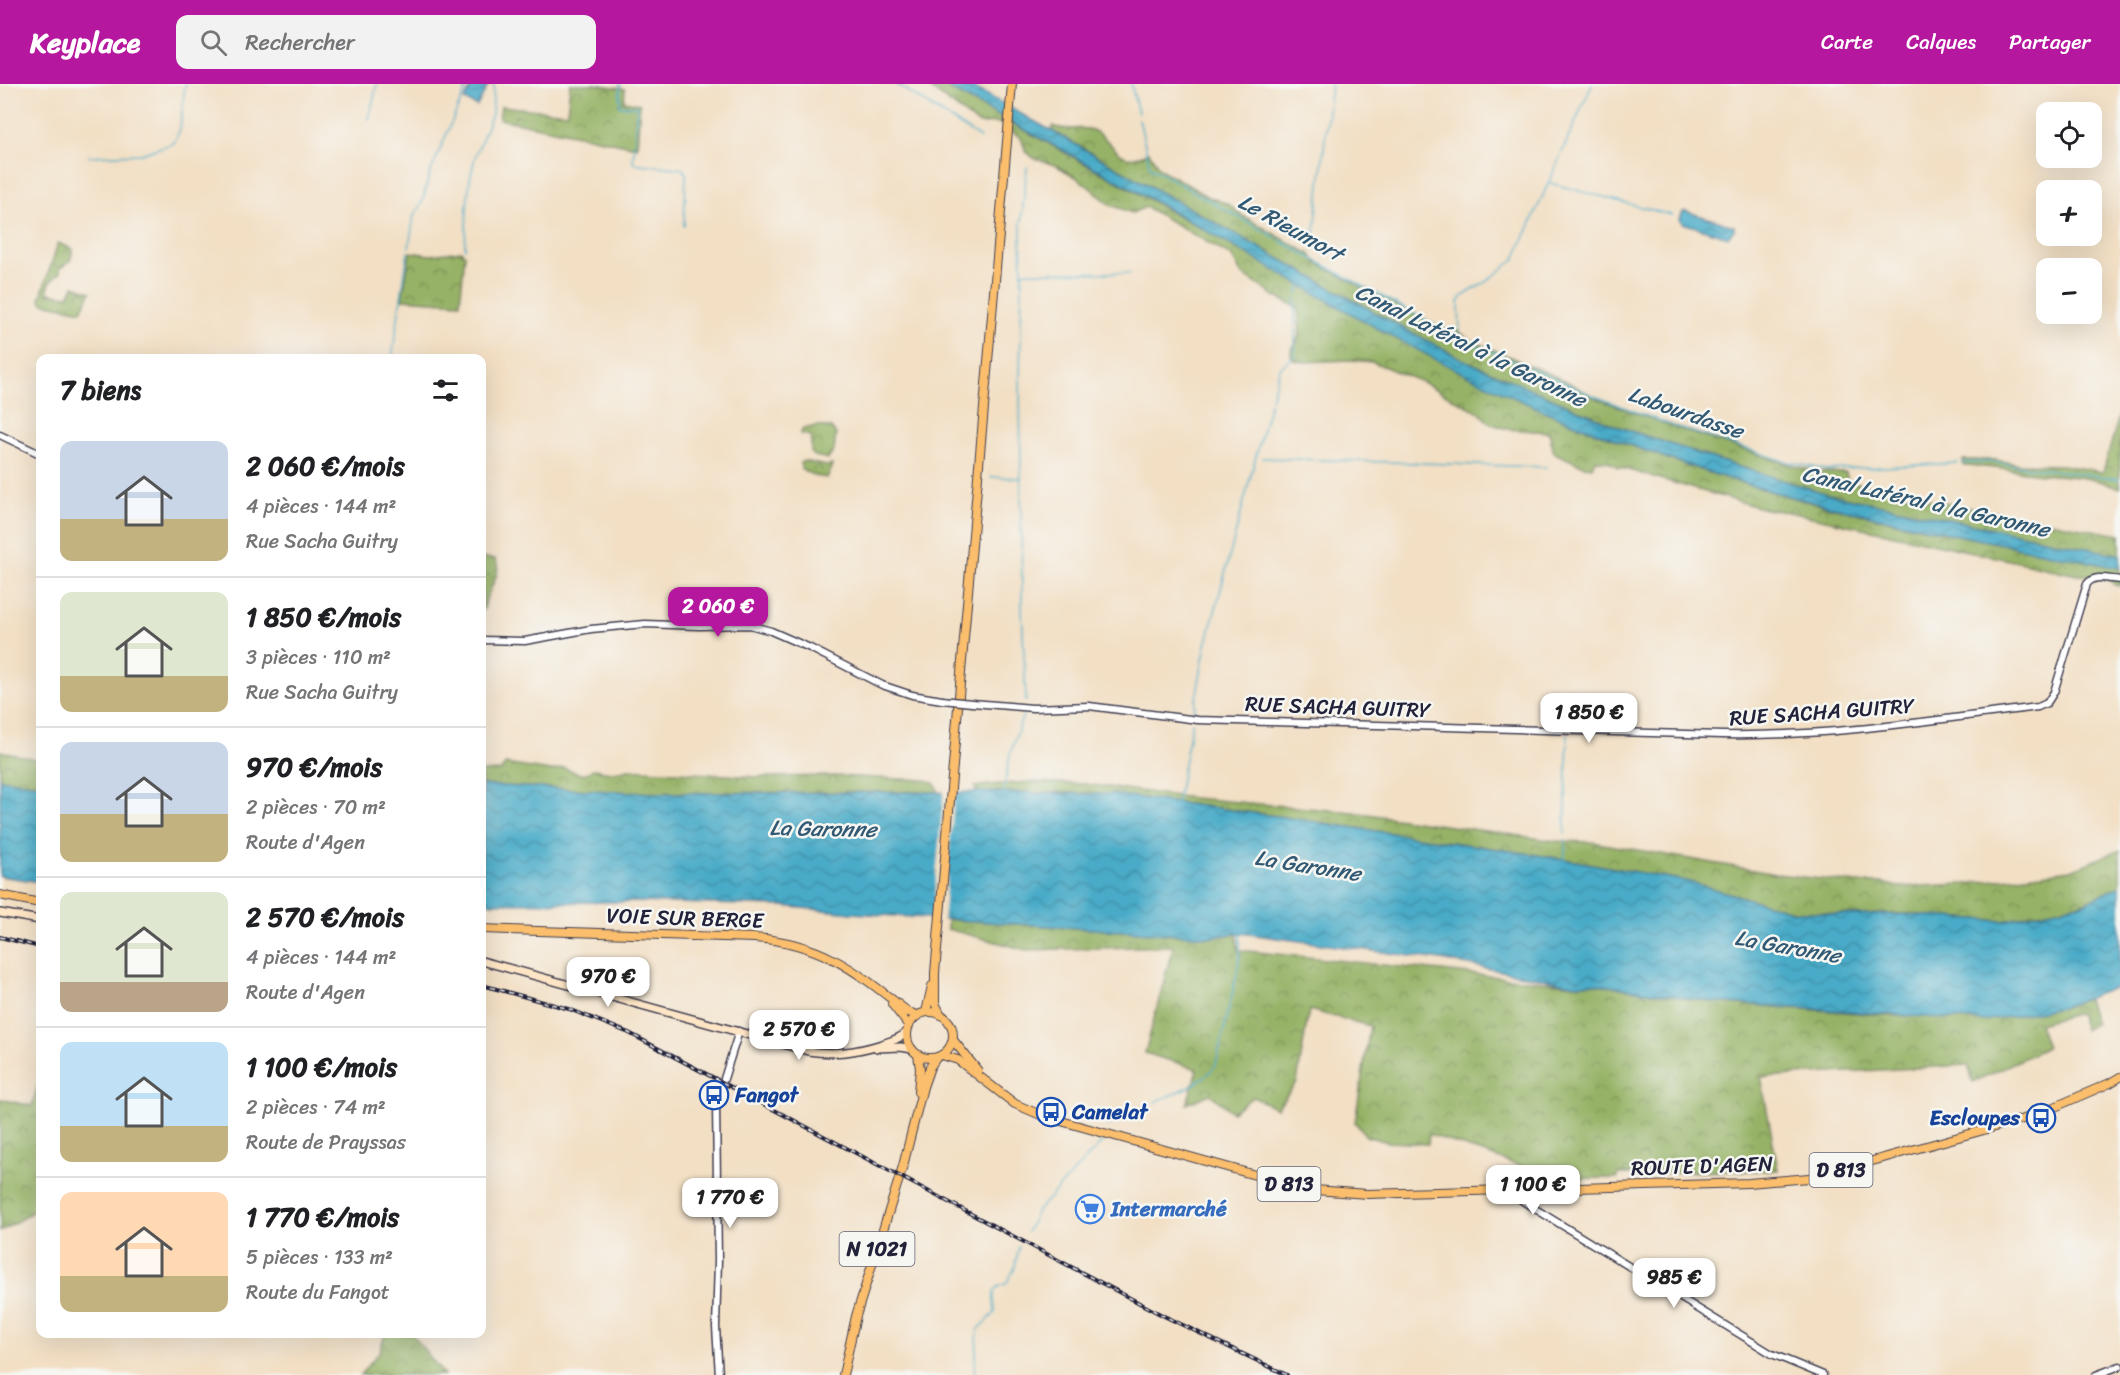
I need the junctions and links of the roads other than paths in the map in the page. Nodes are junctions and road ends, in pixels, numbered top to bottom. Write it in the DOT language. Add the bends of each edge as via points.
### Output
graph roads {
  1 [pos="1012,84"];
  2 [pos="0,435"];
  3 [pos="36,452"];
  4 [pos="2120,580"];
  5 [pos="486,640"];
  6 [pos="0,895"];
  7 [pos="36,902"];
  8 [pos="0,913"];
  9 [pos="36,919"];
  10 [pos="486,928"];
  11 [pos="486,962"];
  12 [pos="935,969"];
  13 [pos="875,986"];
  14 [pos="926,1012"];
  15 [pos="940,1013"];
  16 [pos="917,1015"];
  17 [pos="908,1029"];
  18 [pos="739,1031"];
  19 [pos="953,1040"];
  20 [pos="863,1050"];
  21 [pos="915,1052"];
  22 [pos="939,1056"];
  23 [pos="2120,1077"];
  24 [pos="1000,1094"];
  25 [pos="913,1124"];
  26 [pos="1532,1190"];
  27 [pos="1516,1191"];
  28 [pos="1532,1203"];
  29 [pos="2120,1366"];
  30 [pos="719,1375"];
  31 [pos="843,1375"];
  32 [pos="1824,1375"];
  33 [pos="2096,1375"];
  1 -- 12 [label="main road"];
  2 -- 3 [label="street"];
  4 -- 5 [label="street, RUE SACHA GUITRY, bridge" via="2096,578 2087,584 2054,692 2044,705 1898,725 1755,736 1198,720 1089,706 1026,708 942,700 882,685 810,648 750,625 645,624 525,641"];
  6 -- 7 [label="main road"];
  8 -- 9 [label="main road"];
  10 -- 13 [label="main road, VOIE SUR BERGE" via="774,940 825,954"];
  11 -- 18 [label="main road"];
  12 -- 14 [label="main road"];
  12 -- 15 [label="main road" via="935,1003"];
  13 -- 16 [label="main road"];
  13 -- 17 [label="main road" via="900,1012"];
  14 -- 15 [label="main road"];
  14 -- 16 [label="main road"];
  15 -- 19 [label="main road" via="950,1023"];
  16 -- 17 [label="main road"];
  17 -- 20 [label="main road" via="898,1038"];
  17 -- 21 [label="main road" via="908,1041"];
  18 -- 20 [label="main road" via="808,1051 839,1054"];
  18 -- 30 [label="street" via="716,1104"];
  19 -- 22 [label="main road"];
  19 -- 24 [label="main road, ROUTE D'AGEN / D 813"];
  20 -- 21 [label="main road" via="901,1047"];
  21 -- 22 [label="main road" via="927,1058"];
  21 -- 25 [label="main road, N 1021" via="921,1069"];
  22 -- 24 [label="main road, ROUTE D'AGEN / D 813" via="958,1060"];
  22 -- 25 [label="main road, N 1021" via="927,1074"];
  23 -- 26 [label="main road, ROUTE D'AGEN / D 813" via="2034,1116 1809,1178"];
  24 -- 27 [label="main road, ROUTE D'AGEN / D 813" via="1043,1116 1314,1190 1367,1194"];
  25 -- 31 [label="main road, N 1021" via="856,1316"];
  26 -- 27 [label="main road, ROUTE D'AGEN / D 813"];
  26 -- 28 [label="street"];
  27 -- 28 [label="street" via="1520,1198"];
  28 -- 32 [label="street" via="1772,1354"];
  29 -- 33 [label="street"];
}
